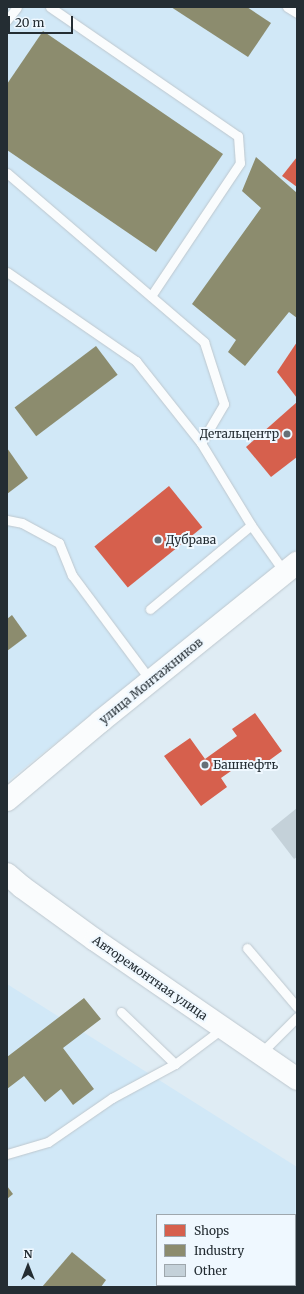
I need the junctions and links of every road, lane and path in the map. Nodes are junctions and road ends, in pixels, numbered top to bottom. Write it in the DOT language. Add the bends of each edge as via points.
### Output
graph roads {
  1 [pos="17,7"];
  2 [pos="50,7"];
  3 [pos="287,7"];
  4 [pos="297,13"];
  5 [pos="7,20"];
  6 [pos="7,173"];
  7 [pos="7,272"];
  8 [pos="151,296"];
  9 [pos="201,443"];
  10 [pos="7,520"];
  11 [pos="251,526"];
  12 [pos="291,568"];
  13 [pos="150,609"];
  14 [pos="151,681"];
  15 [pos="7,800"];
  16 [pos="7,874"];
  17 [pos="247,948"];
  18 [pos="297,1007"];
  19 [pos="121,1012"];
  20 [pos="297,1017"];
  21 [pos="223,1028"];
  22 [pos="260,1054"];
  23 [pos="175,1064"];
  24 [pos="297,1079"];
  25 [pos="7,1154"];
  1 -- 5 [label="lane"];
  2 -- 8 [label="lane" via="238,136 240,163"];
  3 -- 4 [label="lane"];
  6 -- 8 [label="lane"];
  7 -- 9 [label="lane" via="136,361"];
  8 -- 9 [label="lane" via="204,342 224,404"];
  9 -- 11 [label="lane"];
  10 -- 14 [label="lane" via="22,523 59,543 72,575"];
  11 -- 12 [label="lane"];
  11 -- 13 [label="lane"];
  12 -- 14 [label="main road, улица Монтажников"];
  14 -- 15 [label="main road, улица Монтажников"];
  16 -- 21 [label="main road, Авторемонтная улица" via="95,940"];
  17 -- 18 [label="lane"];
  19 -- 23 [label="lane"];
  20 -- 22 [label="lane"];
  21 -- 22 [label="main road, Авторемонтная улица"];
  21 -- 23 [label="lane"];
  22 -- 24 [label="main road, Авторемонтная улица"];
  23 -- 25 [label="lane" via="112,1098 48,1142"];
}
